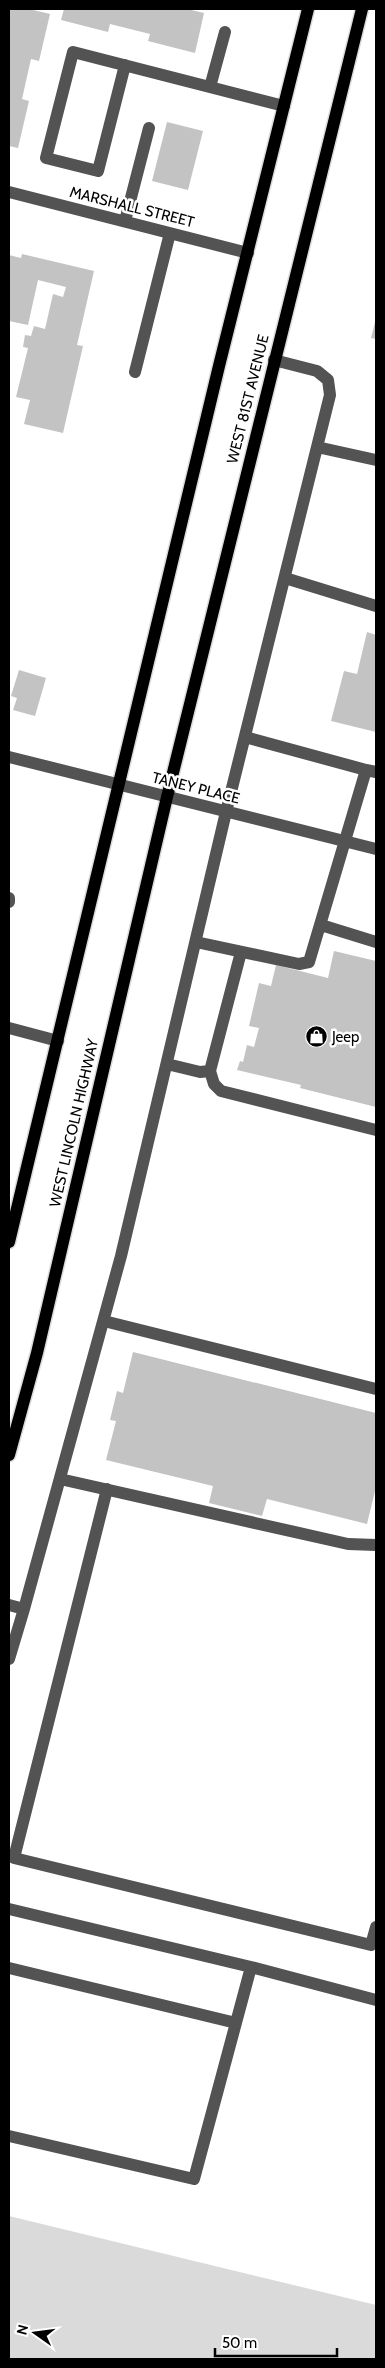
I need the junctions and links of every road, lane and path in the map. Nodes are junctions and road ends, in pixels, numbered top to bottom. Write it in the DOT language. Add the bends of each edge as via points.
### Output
graph roads {
  1 [pos="308,9"];
  2 [pos="362,9"];
  3 [pos="225,32"];
  4 [pos="125,65"];
  5 [pos="210,87"];
  6 [pos="284,106"];
  7 [pos="149,128"];
  8 [pos="9,192"];
  9 [pos="125,221"];
  10 [pos="170,233"];
  11 [pos="248,253"];
  12 [pos="274,360"];
  13 [pos="135,372"];
  14 [pos="317,447"];
  15 [pos="376,460"];
  16 [pos="285,578"];
  17 [pos="376,606"];
  18 [pos="245,737"];
  19 [pos="9,758"];
  20 [pos="371,771"];
  21 [pos="120,785"];
  22 [pos="167,797"];
  23 [pos="226,812"];
  24 [pos="345,842"];
  25 [pos="376,849"];
  26 [pos="9,898"];
  27 [pos="9,902"];
  28 [pos="321,926"];
  29 [pos="196,942"];
  30 [pos="376,942"];
  31 [pos="241,952"];
  32 [pos="9,1028"];
  33 [pos="58,1041"];
  34 [pos="167,1064"];
  35 [pos="210,1071"];
  36 [pos="376,1130"];
  37 [pos="9,1242"];
  38 [pos="104,1320"];
  39 [pos="376,1389"];
  40 [pos="9,1455"];
  41 [pos="60,1478"];
  42 [pos="107,1489"];
  43 [pos="376,1545"];
  44 [pos="9,1605"];
  45 [pos="24,1609"];
  46 [pos="9,1659"];
  47 [pos="9,1909"];
  48 [pos="376,1927"];
  49 [pos="250,1967"];
  50 [pos="9,1968"];
  51 [pos="376,2000"];
  52 [pos="236,2023"];
  53 [pos="9,2136"];
  1 -- 6 [label="main road"];
  2 -- 12 [label="main road, WEST 81ST AVENUE"];
  3 -- 5 [label="street"];
  4 -- 4 [label="street" via="73,52 46,158 98,171"];
  4 -- 5 [label="street"];
  5 -- 6 [label="street"];
  6 -- 11 [label="main road"];
  7 -- 9 [label="street"];
  8 -- 9 [label="street, MARSHALL STREET"];
  9 -- 10 [label="street, MARSHALL STREET"];
  10 -- 11 [label="street, MARSHALL STREET"];
  10 -- 13 [label="street"];
  11 -- 21 [label="main road"];
  12 -- 14 [label="street" via="318,371 328,380 330,395"];
  12 -- 22 [label="main road, WEST 81ST AVENUE"];
  14 -- 15 [label="street"];
  14 -- 16 [label="street"];
  16 -- 17 [label="street"];
  16 -- 18 [label="street"];
  18 -- 20 [label="street"];
  18 -- 23 [label="street"];
  19 -- 21 [label="street, TANEY PLACE"];
  20 -- 24 [label="street"];
  21 -- 22 [label="street, TANEY PLACE"];
  21 -- 33 [label="main road"];
  22 -- 23 [label="street, TANEY PLACE"];
  22 -- 40 [label="main road, WEST LINCOLN HIGHWAY" via="37,1353"];
  23 -- 24 [label="street, TANEY PLACE"];
  23 -- 29 [label="street"];
  24 -- 25 [label="street, TANEY PLACE"];
  24 -- 28 [label="street"];
  26 -- 27 [label="street"];
  28 -- 30 [label="street"];
  28 -- 31 [label="street" via="309,962 299,964"];
  29 -- 31 [label="street"];
  29 -- 34 [label="street"];
  31 -- 35 [label="street"];
  32 -- 33 [label="street"];
  33 -- 37 [label="main road"];
  34 -- 35 [label="street" via="200,1072"];
  34 -- 38 [label="street"];
  35 -- 36 [label="street" via="214,1084 221,1091"];
  38 -- 39 [label="street"];
  38 -- 41 [label="street"];
  41 -- 42 [label="street"];
  41 -- 45 [label="street"];
  42 -- 43 [label="street" via="348,1544"];
  42 -- 48 [label="street" via="14,1858 371,1945"];
  44 -- 45 [label="street"];
  45 -- 46 [label="street"];
  47 -- 49 [label="street"];
  49 -- 51 [label="street"];
  49 -- 52 [label="street"];
  50 -- 52 [label="street"];
  52 -- 53 [label="street" via="194,2179"];
}
